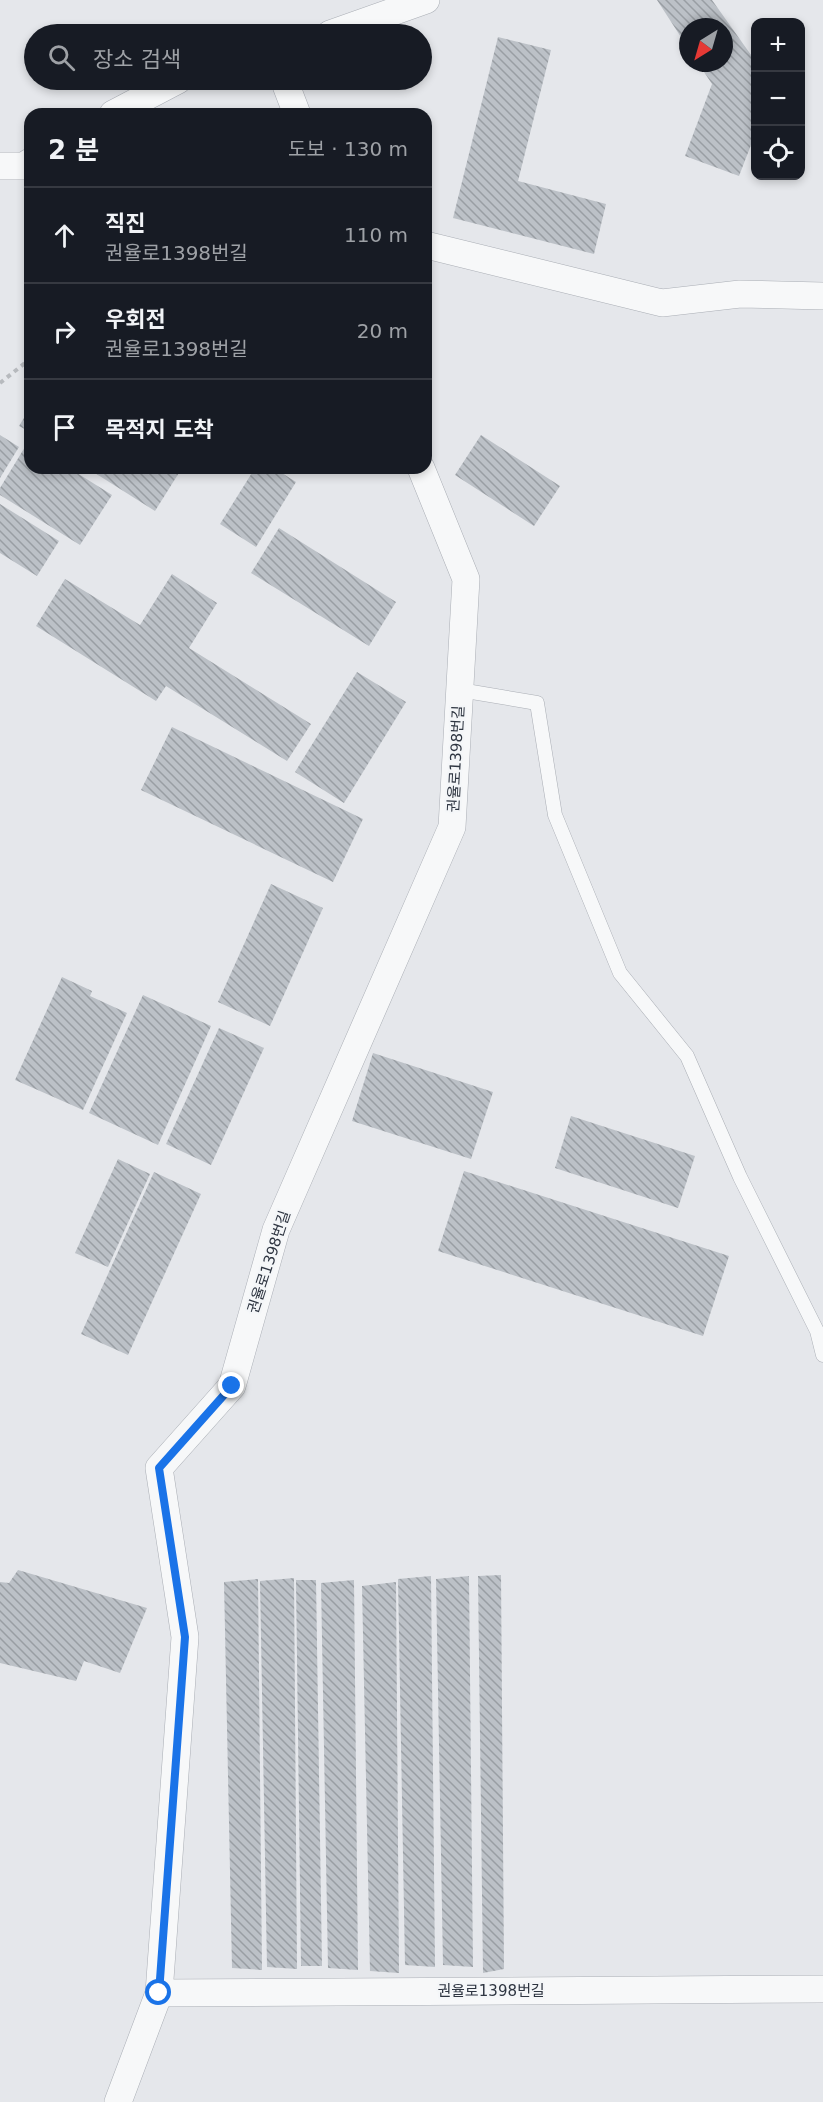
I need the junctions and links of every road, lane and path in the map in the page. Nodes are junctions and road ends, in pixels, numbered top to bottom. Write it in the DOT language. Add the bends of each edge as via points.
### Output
graph roads {
  1 [pos="426,0"];
  2 [pos="358,24"];
  3 [pos="159,90"];
  4 [pos="288,90"];
  5 [pos="124,108"];
  6 [pos="295,108"];
  7 [pos="0,166"];
  8 [pos="24,166"];
  9 [pos="432,246"];
  10 [pos="823,296"];
  11 [pos="24,364"];
  12 [pos="0,383"];
  13 [pos="423,474"];
  14 [pos="460,690"];
  15 [pos="823,1355"];
  16 [pos="823,1989"];
  17 [pos="159,1993"];
  18 [pos="118,2102"];
  1 -- 2 [label="street"];
  3 -- 5 [label="street"];
  4 -- 6 [label="street"];
  7 -- 8 [label="street"];
  9 -- 10 [label="street" via="662,303 740,294"];
  11 -- 12 [label="path"];
  13 -- 14 [label="street, 권율로1398번길" via="466,579"];
  14 -- 15 [label="lane" via="537,703 555,815 620,973 687,1056 740,1177 817,1331"];
  14 -- 17 [label="street, 권율로1398번길" via="452,827 276,1230 232,1386 159,1468 185,1637"];
  16 -- 17 [label="street, 권율로1398번길"];
  17 -- 18 [label="street, 권율로1398번길"];
}
